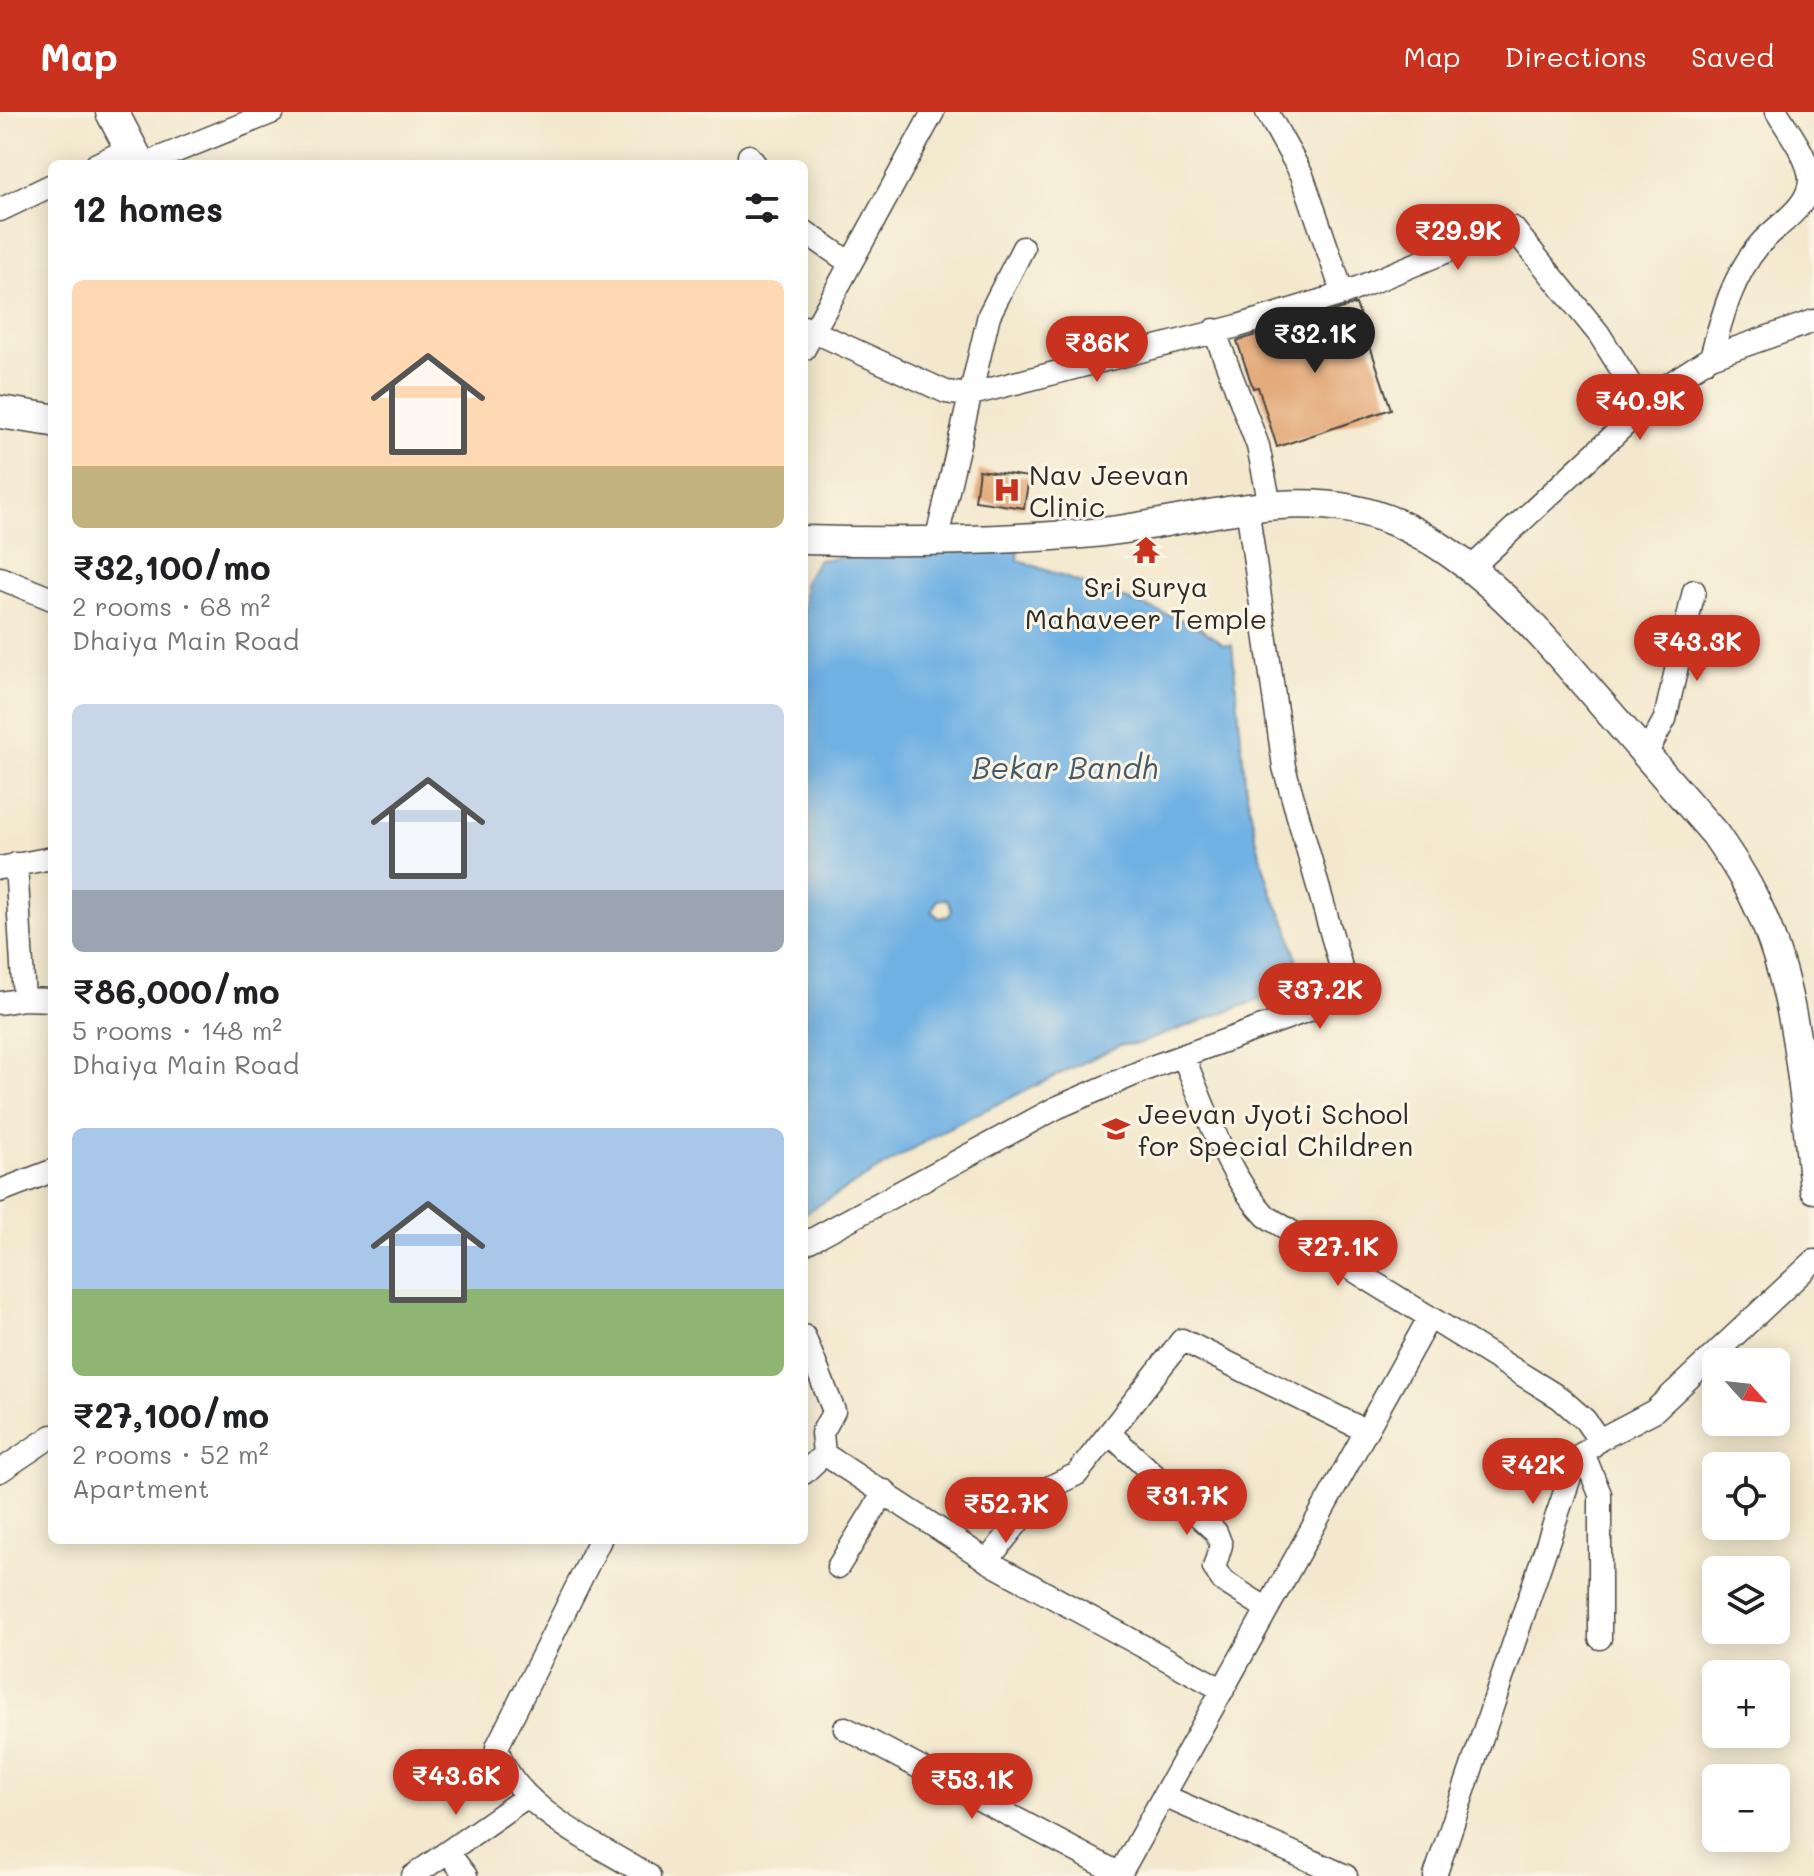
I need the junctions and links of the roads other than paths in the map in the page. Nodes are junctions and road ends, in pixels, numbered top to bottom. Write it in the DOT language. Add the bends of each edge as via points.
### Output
graph roads {
  1 [pos="112,112"];
  2 [pos="134,112"];
  3 [pos="273,112"];
  4 [pos="933,112"];
  5 [pos="1267,112"];
  6 [pos="1777,112"];
  7 [pos="146,159"];
  8 [pos="48,187"];
  9 [pos="0,210"];
  10 [pos="808,234"];
  11 [pos="1023,248"];
  12 [pos="850,263"];
  13 [pos="1343,294"];
  14 [pos="1814,321"];
  15 [pos="1214,330"];
  16 [pos="808,334"];
  17 [pos="808,336"];
  18 [pos="1711,357"];
  19 [pos="968,395"];
  20 [pos="1644,406"];
  21 [pos="0,412"];
  22 [pos="48,419"];
  23 [pos="0,432"];
  24 [pos="48,439"];
  25 [pos="1258,506"];
  26 [pos="808,540"];
  27 [pos="936,542"];
  28 [pos="1470,569"];
  29 [pos="0,578"];
  30 [pos="1694,591"];
  31 [pos="48,597"];
  32 [pos="1646,754"];
  33 [pos="48,859"];
  34 [pos="8,866"];
  35 [pos="24,999"];
  36 [pos="48,1000"];
  37 [pos="0,1003"];
  38 [pos="1183,1056"];
  39 [pos="48,1173"];
  40 [pos="1814,1189"];
  41 [pos="0,1191"];
  42 [pos="808,1242"];
  43 [pos="1814,1261"];
  44 [pos="1429,1318"];
  45 [pos="808,1346"];
  46 [pos="1366,1431"];
  47 [pos="1109,1433"];
  48 [pos="48,1439"];
  49 [pos="1591,1446"];
  50 [pos="824,1454"];
  51 [pos="808,1469"];
  52 [pos="0,1471"];
  53 [pos="885,1491"];
  54 [pos="598,1544"];
  55 [pos="987,1561"];
  56 [pos="838,1567"];
  57 [pos="1267,1609"];
  58 [pos="1600,1638"];
  59 [pos="1223,1690"];
  60 [pos="845,1728"];
  61 [pos="1164,1796"];
  62 [pos="526,1797"];
  63 [pos="448,1852"];
  64 [pos="1120,1875"];
  65 [pos="413,1876"];
  66 [pos="466,1876"];
  67 [pos="649,1876"];
  68 [pos="1346,1876"];
  69 [pos="1435,1876"];
  1 -- 7 [label="highway"];
  2 -- 7 [label="highway"];
  3 -- 7 [label="street"];
  4 -- 12 [label="street"];
  5 -- 13 [label="street" via="1302,175"];
  6 -- 18 [label="street" via="1810,177 1807,194 1736,279"];
  8 -- 9 [label="street"];
  10 -- 12 [label="street"];
  11 -- 19 [label="street" via="989,315"];
  12 -- 16 [label="street"];
  13 -- 15 [label="street"];
  13 -- 20 [label="street" via="1513,228 1599,334"];
  14 -- 18 [label="street"];
  15 -- 19 [label="street"];
  15 -- 25 [label="street" via="1258,446"];
  17 -- 19 [label="street" via="946,392"];
  18 -- 20 [label="street"];
  19 -- 27 [label="street"];
  20 -- 28 [label="street"];
  21 -- 22 [label="highway"];
  23 -- 24 [label="highway"];
  25 -- 27 [label="main road" via="1085,534"];
  25 -- 28 [label="main road" via="1327,505 1367,513 1426,539"];
  25 -- 38 [label="street" via="1278,735 1340,979 1334,993 1309,1010"];
  26 -- 27 [label="main road"];
  28 -- 32 [label="main road" via="1551,645"];
  29 -- 31 [label="street"];
  30 -- 32 [label="street" via="1665,719"];
  32 -- 40 [label="main road" via="1715,834 1757,903 1788,996"];
  33 -- 34 [label="street"];
  34 -- 35 [label="street"];
  35 -- 36 [label="street"];
  35 -- 37 [label="street"];
  38 -- 42 [label="street" via="1056,1108"];
  38 -- 44 [label="street" via="1253,1202 1281,1226"];
  39 -- 41 [label="street"];
  43 -- 49 [label="street" via="1654,1411"];
  44 -- 46 [label="street"];
  44 -- 49 [label="street" via="1560,1398 1585,1420"];
  45 -- 50 [label="street" via="834,1411 822,1433"];
  46 -- 47 [label="street" via="1182,1340"];
  46 -- 57 [label="street"];
  47 -- 55 [label="street" via="1072,1479 1044,1490"];
  47 -- 57 [label="street" via="1216,1532 1221,1545 1214,1568 1223,1581"];
  48 -- 52 [label="street"];
  49 -- 58 [label="street" via="1600,1494"];
  49 -- 69 [label="street" via="1569,1472"];
  50 -- 51 [label="street"];
  50 -- 53 [label="street"];
  53 -- 55 [label="street"];
  53 -- 56 [label="street"];
  54 -- 62 [label="street" via="497,1747"];
  55 -- 59 [label="street"];
  57 -- 59 [label="street"];
  59 -- 61 [label="street"];
  60 -- 64 [label="street"];
  61 -- 64 [label="street"];
  61 -- 68 [label="street"];
  62 -- 63 [label="street"];
  62 -- 67 [label="street"];
  63 -- 65 [label="street"];
  63 -- 66 [label="street"];
}
